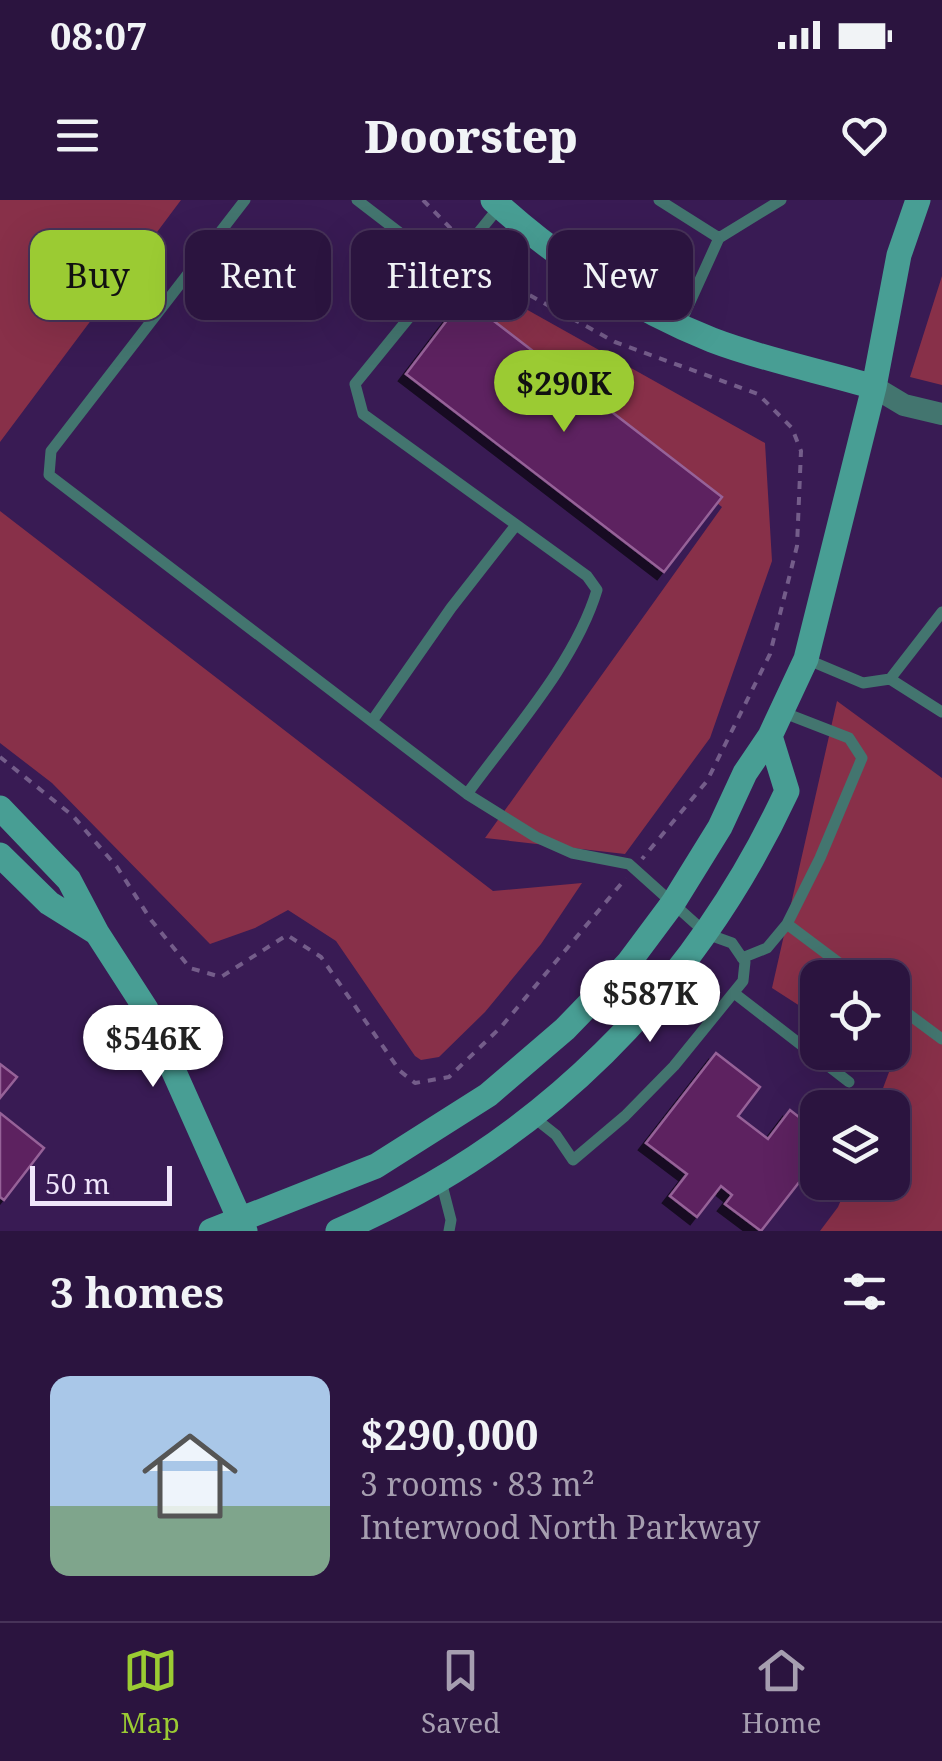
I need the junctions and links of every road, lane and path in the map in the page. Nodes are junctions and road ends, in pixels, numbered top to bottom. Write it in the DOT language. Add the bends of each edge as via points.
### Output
graph roads {
  1 [pos="245,200"];
  2 [pos="356,200"];
  3 [pos="659,200"];
  4 [pos="781,200"];
  5 [pos="918,200"];
  6 [pos="496,203"];
  7 [pos="396,230"];
  8 [pos="476,230"];
  9 [pos="719,238"];
  10 [pos="407,320"];
  11 [pos="680,324"];
  12 [pos="874,387"];
  13 [pos="942,414"];
  14 [pos="516,525"];
  15 [pos="942,612"];
  16 [pos="806,659"];
  17 [pos="890,680"];
  18 [pos="782,712"];
  19 [pos="942,712"];
  20 [pos="372,720"];
  21 [pos="770,736"];
  22 [pos="467,794"];
  23 [pos="0,808"];
  24 [pos="0,855"];
  25 [pos="673,903"];
  26 [pos="788,924"];
  27 [pos="96,933"];
  28 [pos="707,934"];
  29 [pos="742,958"];
  30 [pos="835,960"];
  31 [pos="734,994"];
  32 [pos="910,1015"];
  33 [pos="942,1039"];
  34 [pos="850,1082"];
  35 [pos="532,1116"];
  36 [pos="441,1181"];
  37 [pos="243,1226"];
  38 [pos="450,1226"];
  39 [pos="211,1231"];
  40 [pos="338,1231"];
  41 [pos="464,1231"];
  1 -- 20 [label="lane" via="51,452 49,475"];
  2 -- 7 [label="lane"];
  3 -- 9 [label="lane"];
  4 -- 9 [label="lane"];
  5 -- 12 [label="street"];
  6 -- 8 [label="lane"];
  6 -- 11 [label="street" via="588,272"];
  9 -- 11 [label="lane"];
  10 -- 14 [label="lane" via="356,384 364,414"];
  11 -- 12 [label="street" via="713,340"];
  12 -- 13 [label="street" via="904,405"];
  12 -- 16 [label="street"];
  14 -- 20 [label="lane"];
  14 -- 22 [label="lane" via="597,590 566,656"];
  15 -- 17 [label="lane"];
  16 -- 17 [label="lane" via="864,684"];
  16 -- 18 [label="street"];
  17 -- 19 [label="lane"];
  18 -- 21 [label="street"];
  18 -- 26 [label="lane" via="849,738 862,758"];
  20 -- 22 [label="lane"];
  21 -- 25 [label="street"];
  21 -- 28 [label="street" via="787,790"];
  22 -- 25 [label="lane" via="572,854 629,864"];
  23 -- 27 [label="street" via="69,880"];
  24 -- 27 [label="street" via="49,903"];
  25 -- 28 [label="lane"];
  25 -- 37 [label="street" via="596,997 488,1095 376,1166"];
  26 -- 29 [label="lane" via="768,948"];
  26 -- 30 [label="lane"];
  27 -- 37 [label="street" via="146,1009"];
  28 -- 29 [label="lane" via="732,943"];
  28 -- 35 [label="street" via="629,1028"];
  29 -- 31 [label="lane" via="743,981"];
  31 -- 34 [label="lane"];
  31 -- 35 [label="lane" via="650,1091 574,1160"];
  32 -- 33 [label="lane"];
  35 -- 36 [label="street"];
  36 -- 38 [label="lane"];
  36 -- 40 [label="street"];
  37 -- 39 [label="street"];
  38 -- 41 [label="lane"];
}
